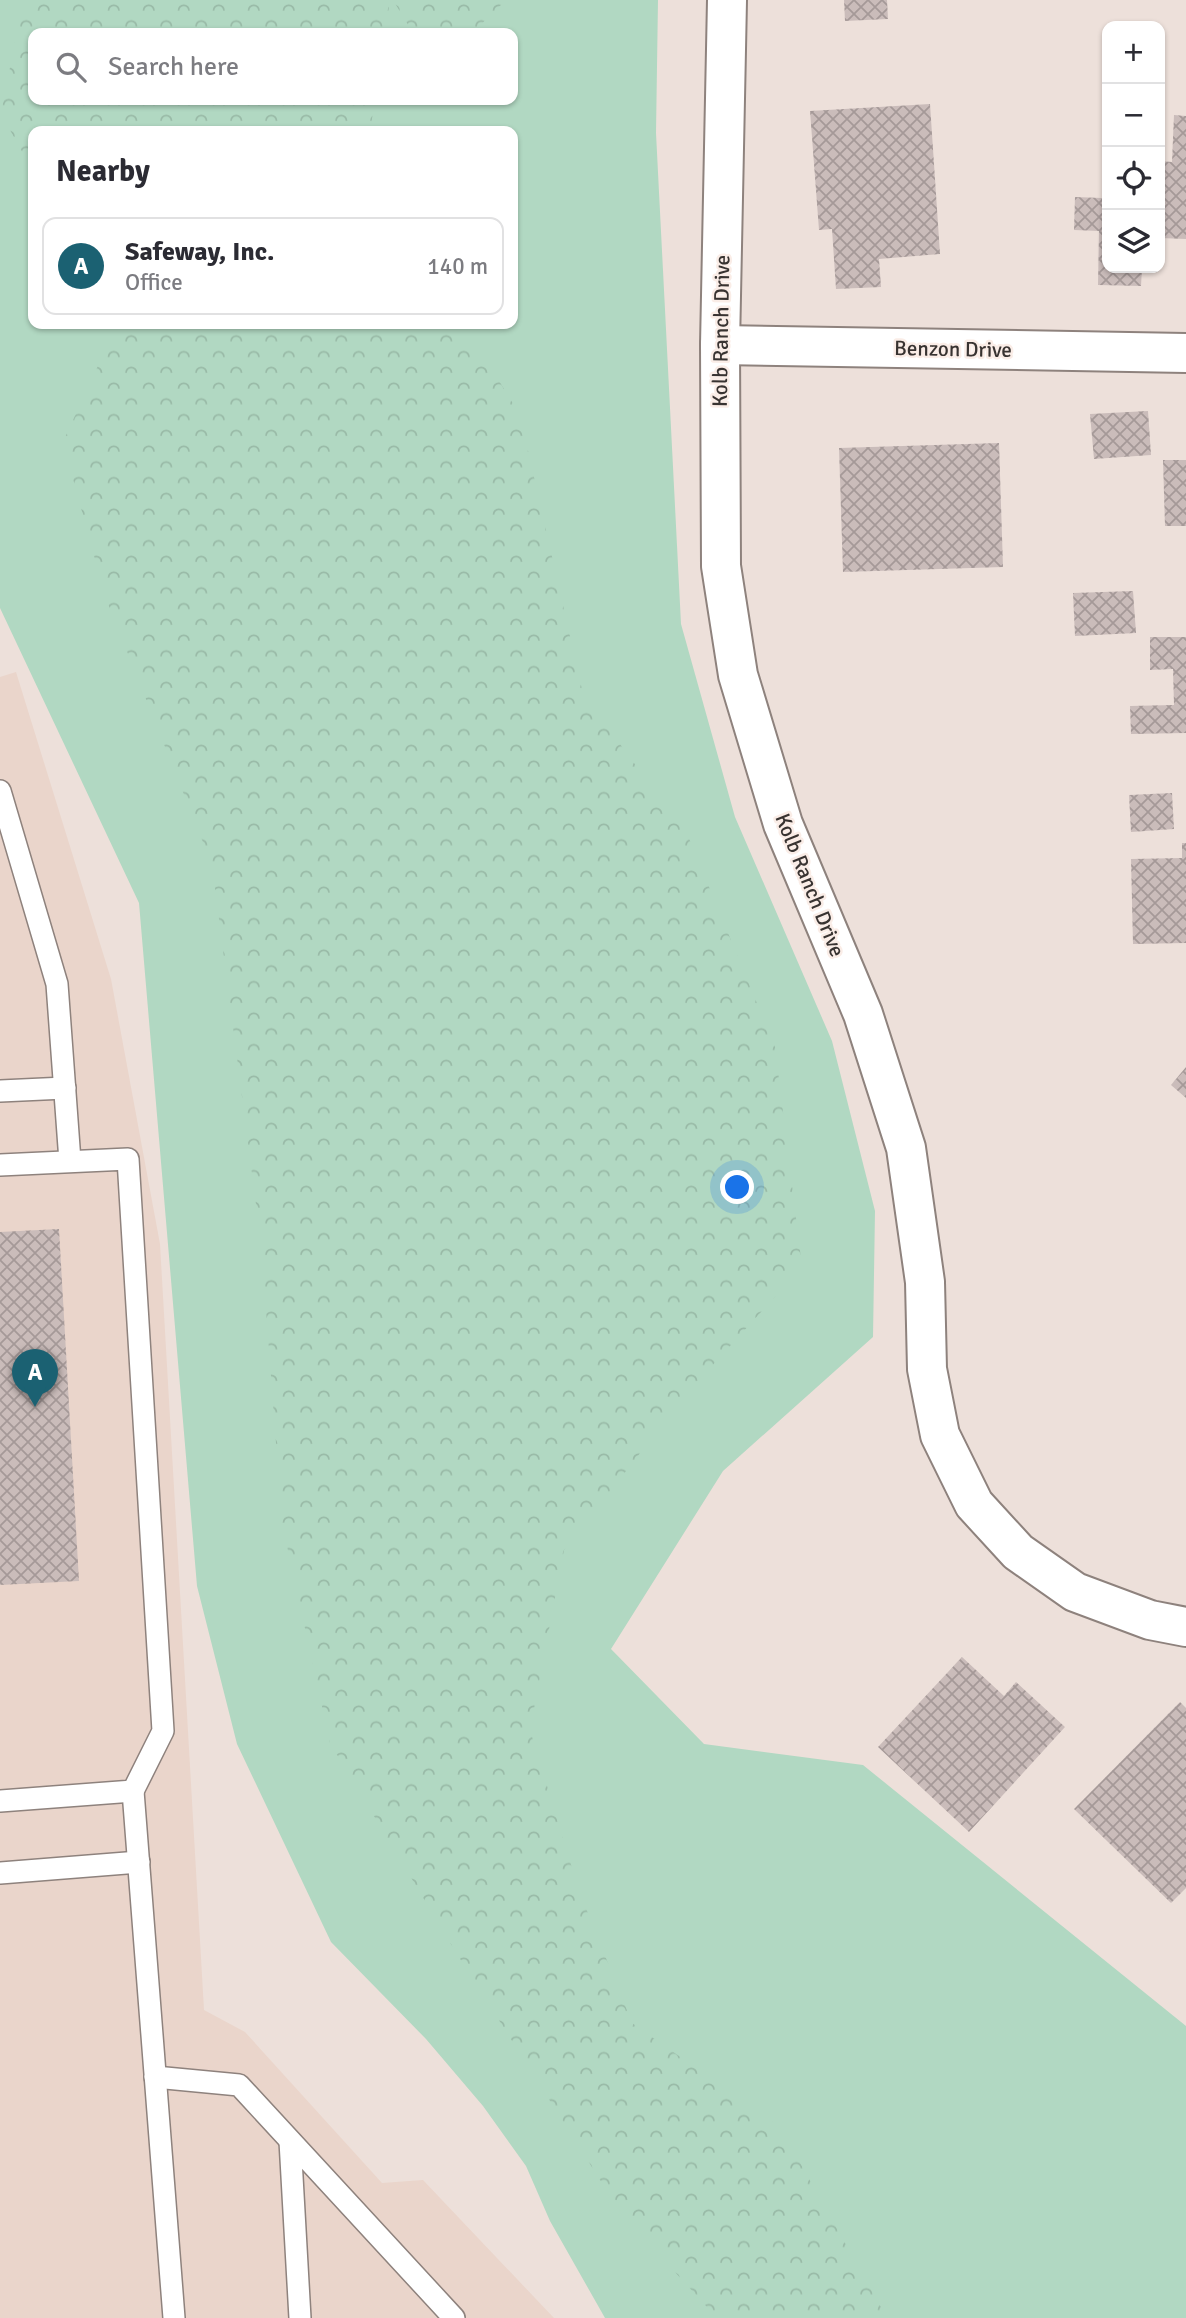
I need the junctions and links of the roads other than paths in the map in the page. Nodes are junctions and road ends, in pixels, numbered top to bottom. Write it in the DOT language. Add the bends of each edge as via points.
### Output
graph roads {
  1 [pos="727,0"];
  2 [pos="720,345"];
  3 [pos="1186,353"];
  4 [pos="0,791"];
  5 [pos="65,1088"];
  6 [pos="0,1091"];
  7 [pos="70,1161"];
  8 [pos="0,1165"];
  9 [pos="1186,1627"];
  10 [pos="134,1790"];
  11 [pos="0,1801"];
  12 [pos="139,1862"];
  13 [pos="0,1873"];
  14 [pos="155,2077"];
  15 [pos="290,2141"];
  16 [pos="174,2318"];
  17 [pos="300,2318"];
  18 [pos="454,2318"];
  1 -- 2 [label="street, Kolb Ranch Drive"];
  2 -- 3 [label="street, Benzon Drive"];
  2 -- 9 [label="street, Kolb Ranch Drive" via="720,566 738,675 782,824 863,1014 906,1148 925,1282 928,1369 940,1435 974,1504 1018,1552 1075,1592 1150,1620"];
  4 -- 5 [label="lane" via="57,984"];
  5 -- 6 [label="lane"];
  5 -- 7 [label="lane"];
  7 -- 8 [label="lane"];
  7 -- 10 [label="lane" via="128,1159 163,1731"];
  10 -- 11 [label="lane"];
  10 -- 12 [label="lane"];
  12 -- 13 [label="lane"];
  12 -- 14 [label="lane"];
  14 -- 15 [label="lane" via="239,2085"];
  14 -- 16 [label="lane"];
  15 -- 17 [label="lane"];
  15 -- 18 [label="lane"];
}
